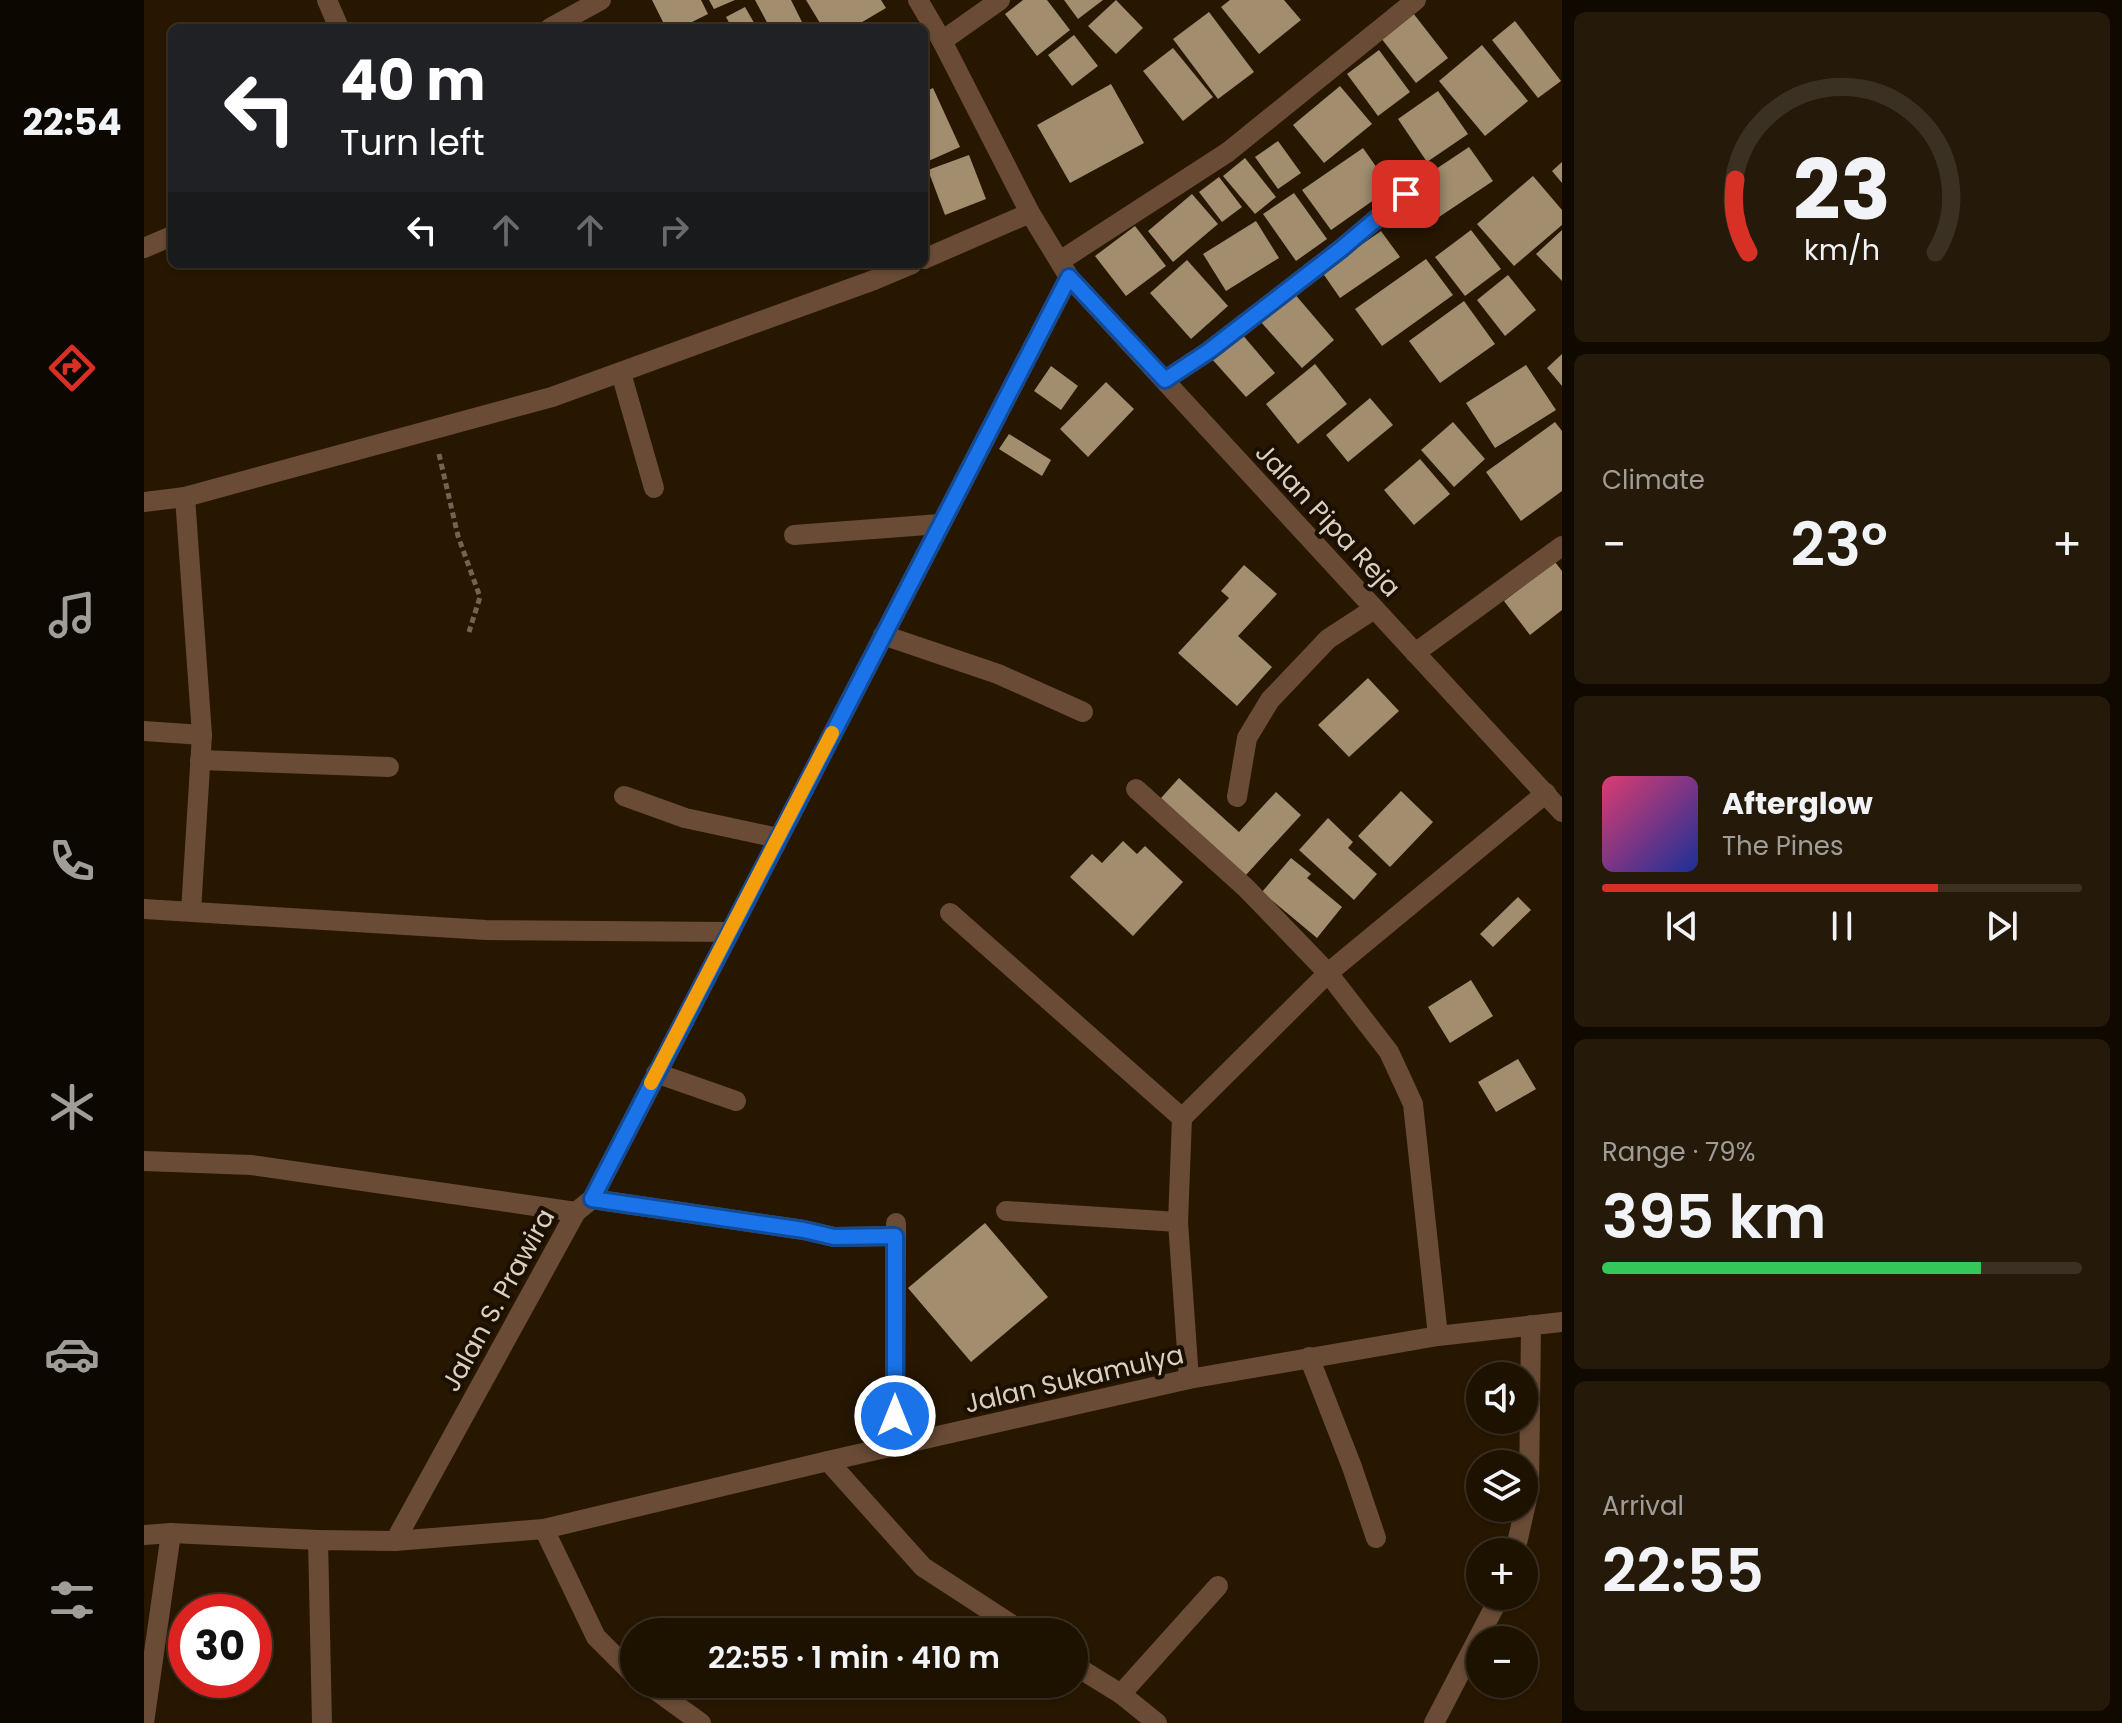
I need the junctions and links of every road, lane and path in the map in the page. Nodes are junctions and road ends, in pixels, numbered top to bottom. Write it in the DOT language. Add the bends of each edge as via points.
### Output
graph roads {
  1 [pos="327,0"];
  2 [pos="601,0"];
  3 [pos="918,0"];
  4 [pos="1000,0"];
  5 [pos="1416,0"];
  6 [pos="337,24"];
  7 [pos="557,24"];
  8 [pos="942,41"];
  9 [pos="1406,194"];
  10 [pos="1030,213"];
  11 [pos="168,238"];
  12 [pos="144,248"];
  13 [pos="928,257"];
  14 [pos="901,268"];
  15 [pos="1065,269"];
  16 [pos="621,373"];
  17 [pos="1165,380"];
  18 [pos="433,429"];
  19 [pos="654,488"];
  20 [pos="185,497"];
  21 [pos="144,502"];
  22 [pos="940,524"];
  23 [pos="794,535"];
  24 [pos="1562,546"];
  25 [pos="1374,609"];
  26 [pos="469,632"];
  27 [pos="883,635"];
  28 [pos="1415,653"];
  29 [pos="1083,712"];
  30 [pos="144,731"];
  31 [pos="202,735"];
  32 [pos="200,760"];
  33 [pos="389,767"];
  34 [pos="1136,789"];
  35 [pos="1546,793"];
  36 [pos="624,796"];
  37 [pos="1237,797"];
  38 [pos="1562,812"];
  39 [pos="778,838"];
  40 [pos="144,909"];
  41 [pos="191,911"];
  42 [pos="950,913"];
  43 [pos="730,932"];
  44 [pos="1328,973"];
  45 [pos="656,1073"];
  46 [pos="736,1101"];
  47 [pos="1182,1118"];
  48 [pos="144,1161"];
  49 [pos="584,1206"];
  50 [pos="1006,1211"];
  51 [pos="1178,1222"];
  52 [pos="1562,1322"];
  53 [pos="1531,1325"];
  54 [pos="1438,1336"];
  55 [pos="1309,1357"];
  56 [pos="1189,1379"];
  57 [pos="895,1446"];
  58 [pos="828,1461"];
  59 [pos="544,1529"];
  60 [pos="171,1533"];
  61 [pos="144,1535"];
  62 [pos="1376,1538"];
  63 [pos="1518,1538"];
  64 [pos="318,1540"];
  65 [pos="395,1541"];
  66 [pos="1218,1586"];
  67 [pos="1493,1610"];
  68 [pos="1001,1618"];
  69 [pos="620,1661"];
  70 [pos="1088,1674"];
  71 [pos="1121,1694"];
  72 [pos="666,1698"];
  73 [pos="144,1723"];
  74 [pos="322,1723"];
  75 [pos="701,1723"];
  76 [pos="1157,1723"];
  77 [pos="1434,1723"];
  1 -- 6 [label="street"];
  2 -- 7 [label="street"];
  3 -- 8 [label="street, Jalan Pipa Reja"];
  4 -- 8 [label="street"];
  5 -- 15 [label="street" via="1228,152"];
  8 -- 10 [label="street, Jalan Pipa Reja"];
  9 -- 17 [label="street" via="1220,343"];
  10 -- 13 [label="street"];
  10 -- 15 [label="street, Jalan Pipa Reja"];
  11 -- 12 [label="street"];
  14 -- 16 [label="street"];
  15 -- 17 [label="street, Jalan Pipa Reja"];
  15 -- 22 [label="street, Jalan S. Prawira"];
  16 -- 18 [label="street"];
  16 -- 19 [label="street"];
  17 -- 25 [label="street, Jalan Pipa Reja"];
  18 -- 20 [label="street"];
  18 -- 26 [label="path" via="458,536 480,597"];
  20 -- 21 [label="street"];
  20 -- 31 [label="street"];
  22 -- 23 [label="street"];
  22 -- 27 [label="street, Jalan S. Prawira"];
  24 -- 28 [label="street"];
  25 -- 28 [label="street, Jalan Pipa Reja"];
  25 -- 37 [label="street" via="1328,639 1270,700 1247,738"];
  27 -- 29 [label="street" via="998,674"];
  27 -- 39 [label="street, Jalan S. Prawira"];
  28 -- 35 [label="street, Jalan Pipa Reja"];
  30 -- 31 [label="street"];
  31 -- 32 [label="street"];
  32 -- 33 [label="street"];
  32 -- 41 [label="street"];
  34 -- 44 [label="street" via="1246,888"];
  35 -- 38 [label="street, Jalan Pipa Reja"];
  35 -- 44 [label="street"];
  36 -- 39 [label="street" via="685,818"];
  39 -- 43 [label="street, Jalan S. Prawira"];
  40 -- 41 [label="street"];
  41 -- 43 [label="street" via="486,930"];
  42 -- 47 [label="street"];
  43 -- 45 [label="street, Jalan S. Prawira"];
  44 -- 47 [label="street"];
  44 -- 54 [label="street" via="1389,1052 1413,1104"];
  45 -- 46 [label="street"];
  45 -- 49 [label="street, Jalan S. Prawira"];
  47 -- 51 [label="street"];
  48 -- 49 [label="street" via="251,1165"];
  49 -- 57 [label="street" via="834,1237 896,1230"];
  49 -- 65 [label="street, Jalan S. Prawira"];
  50 -- 51 [label="street"];
  51 -- 56 [label="street"];
  52 -- 53 [label="street, Jalan Sukamulya"];
  53 -- 54 [label="street, Jalan Sukamulya"];
  53 -- 63 [label="street" via="1529,1490"];
  54 -- 55 [label="street, Jalan Sukamulya"];
  55 -- 56 [label="street, Jalan Sukamulya"];
  55 -- 62 [label="street"];
  56 -- 57 [label="street, Jalan Sukamulya"];
  57 -- 58 [label="street, Jalan Sukamulya"];
  58 -- 59 [label="street, Jalan Sukamulya"];
  58 -- 68 [label="street" via="923,1567"];
  59 -- 65 [label="street, Jalan Sukamulya"];
  59 -- 69 [label="street" via="596,1637"];
  60 -- 61 [label="street, Jalan Sukamulya"];
  60 -- 64 [label="street, Jalan Sukamulya"];
  60 -- 73 [label="street"];
  64 -- 65 [label="street, Jalan Sukamulya"];
  64 -- 74 [label="street"];
  66 -- 71 [label="street"];
  67 -- 77 [label="street"];
  70 -- 71 [label="street"];
  71 -- 76 [label="street"];
  72 -- 75 [label="street"];
}
